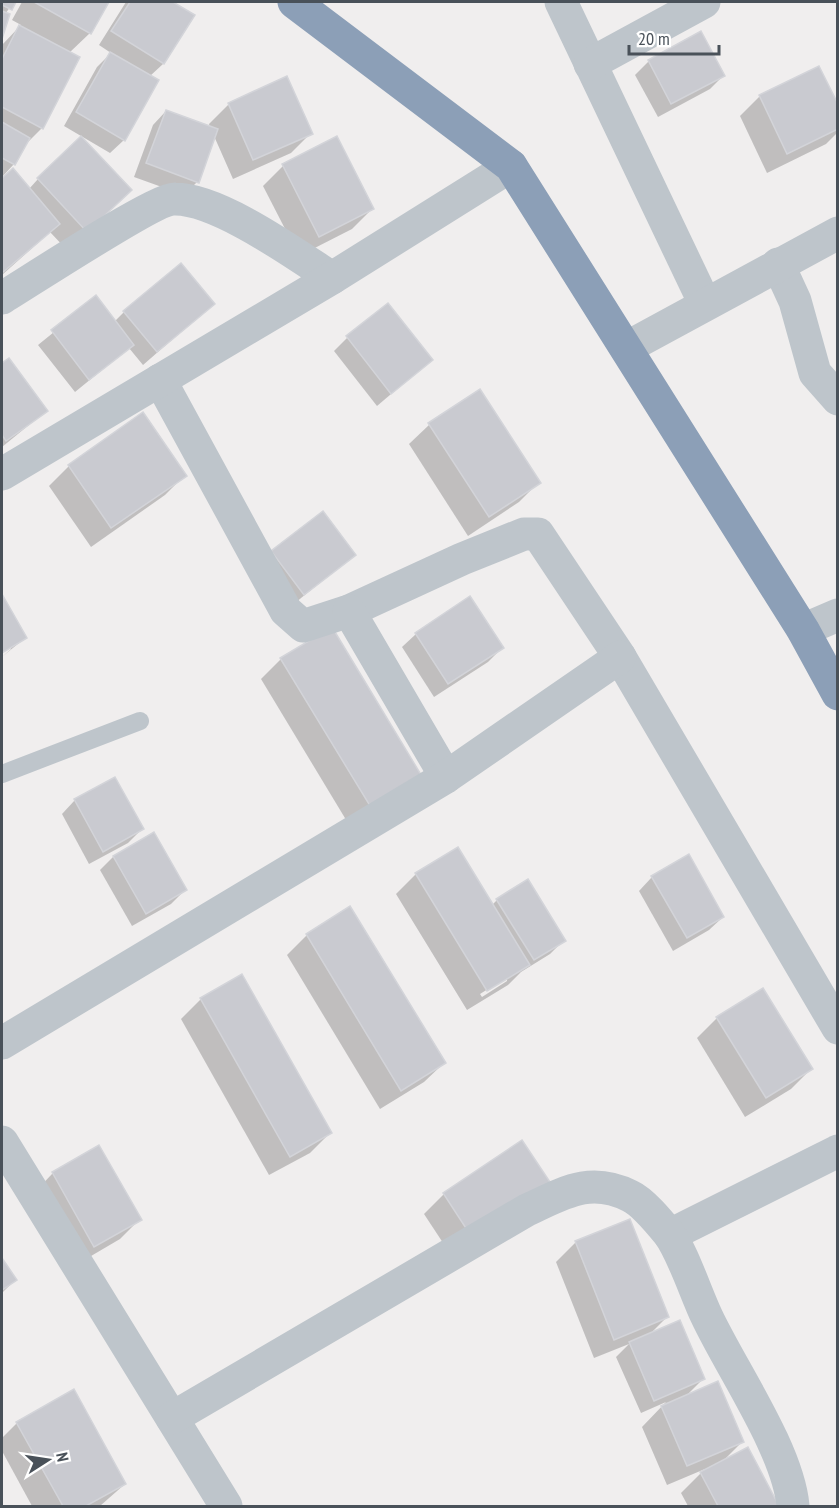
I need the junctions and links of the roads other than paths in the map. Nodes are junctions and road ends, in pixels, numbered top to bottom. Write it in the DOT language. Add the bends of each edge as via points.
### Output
graph roads {
  1 [pos="294,2"];
  2 [pos="561,2"];
  3 [pos="705,2"];
  4 [pos="590,64"];
  5 [pos="511,166"];
  6 [pos="837,232"];
  7 [pos="778,264"];
  8 [pos="332,278"];
  9 [pos="2,298"];
  10 [pos="705,304"];
  11 [pos="626,348"];
  12 [pos="160,380"];
  13 [pos="837,399"];
  14 [pos="2,474"];
  15 [pos="348,611"];
  16 [pos="837,615"];
  17 [pos="803,630"];
  18 [pos="620,657"];
  19 [pos="837,694"];
  20 [pos="140,721"];
  21 [pos="2,774"];
  22 [pos="446,777"];
  23 [pos="837,1028"];
  24 [pos="2,1043"];
  25 [pos="2,1142"];
  26 [pos="837,1151"];
  27 [pos="670,1235"];
  28 [pos="172,1418"];
  29 [pos="226,1506"];
  30 [pos="793,1506"];
  1 -- 5 [label="highway"];
  2 -- 4 [label="street"];
  3 -- 4 [label="street"];
  4 -- 10 [label="street"];
  5 -- 8 [label="street"];
  5 -- 11 [label="highway"];
  6 -- 7 [label="street"];
  7 -- 10 [label="street"];
  7 -- 13 [label="street" via="795,301 815,374"];
  8 -- 9 [label="street" via="273,240 203,204 173,198"];
  8 -- 12 [label="street"];
  10 -- 11 [label="street"];
  11 -- 17 [label="highway"];
  12 -- 14 [label="street"];
  12 -- 15 [label="street" via="286,611 303,626"];
  15 -- 18 [label="street" via="462,559 524,534 538,534"];
  15 -- 22 [label="street"];
  16 -- 17 [label="street"];
  17 -- 19 [label="highway"];
  18 -- 22 [label="street"];
  18 -- 23 [label="street"];
  20 -- 21 [label="lane"];
  22 -- 24 [label="street"];
  25 -- 28 [label="street"];
  26 -- 27 [label="street"];
  27 -- 28 [label="street" via="632,1196 603,1186 575,1187 397,1284"];
  27 -- 30 [label="street" via="777,1453 791,1488"];
  28 -- 29 [label="street"];
}
